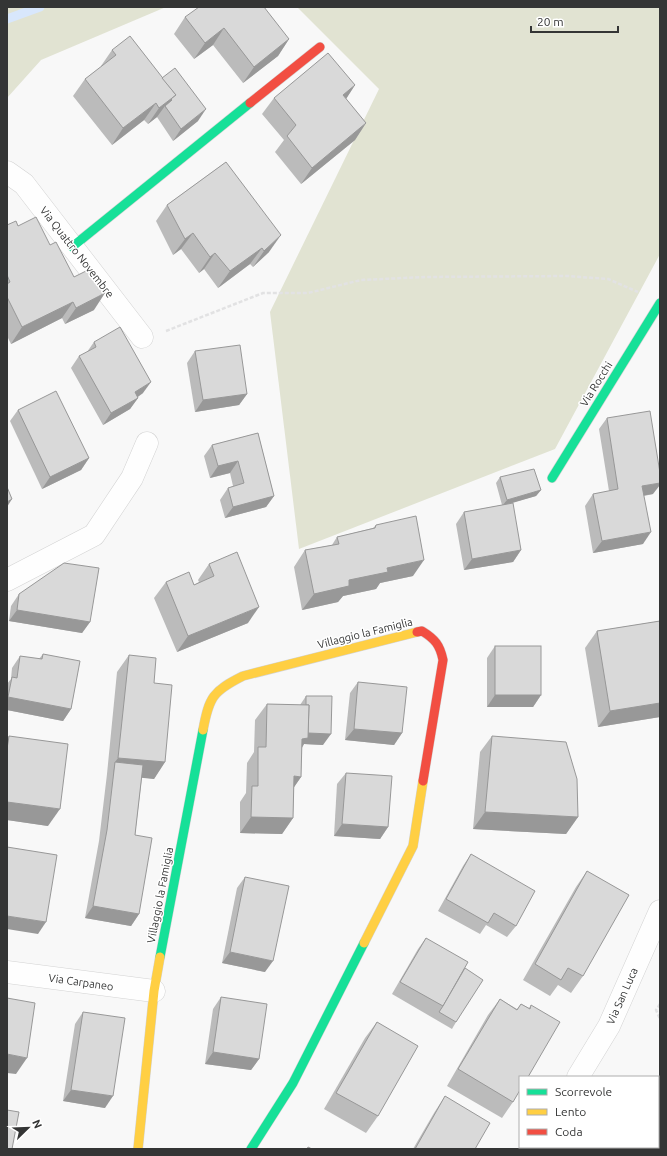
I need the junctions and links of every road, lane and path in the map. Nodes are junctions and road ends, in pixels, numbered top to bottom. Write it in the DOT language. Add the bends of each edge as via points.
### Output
graph roads {
  1 [pos="320,47"];
  2 [pos="7,172"];
  3 [pos="72,247"];
  4 [pos="640,293"];
  5 [pos="660,303"];
  6 [pos="142,337"];
  7 [pos="147,443"];
  8 [pos="552,478"];
  9 [pos="7,580"];
  10 [pos="660,911"];
  11 [pos="7,972"];
  12 [pos="154,991"];
  13 [pos="660,1004"];
  14 [pos="660,1019"];
  15 [pos="579,1076"];
  16 [pos="138,1149"];
  17 [pos="251,1149"];
  1 -- 3 [label="street"];
  2 -- 3 [label="street, Via Quattro Novembre" via="24,184"];
  3 -- 6 [label="street, Via Quattro Novembre"];
  4 -- 6 [label="path" via="608,279 568,276 424,276 361,280 308,293 263,293 172,329"];
  5 -- 8 [label="street, Via Rocchi"];
  7 -- 9 [label="street" via="132,478 94,535"];
  10 -- 15 [label="street, Via San Luca" via="609,1026"];
  11 -- 12 [label="street, Via Carpaneo"];
  12 -- 16 [label="street, Villaggio la Famiglia"];
  12 -- 17 [label="street, Villaggio la Famiglia" via="207,707 215,692 243,676 422,631 437,640 443,660 413,846 293,1083"];
  13 -- 14 [label="path" via="656,1010"];
}
